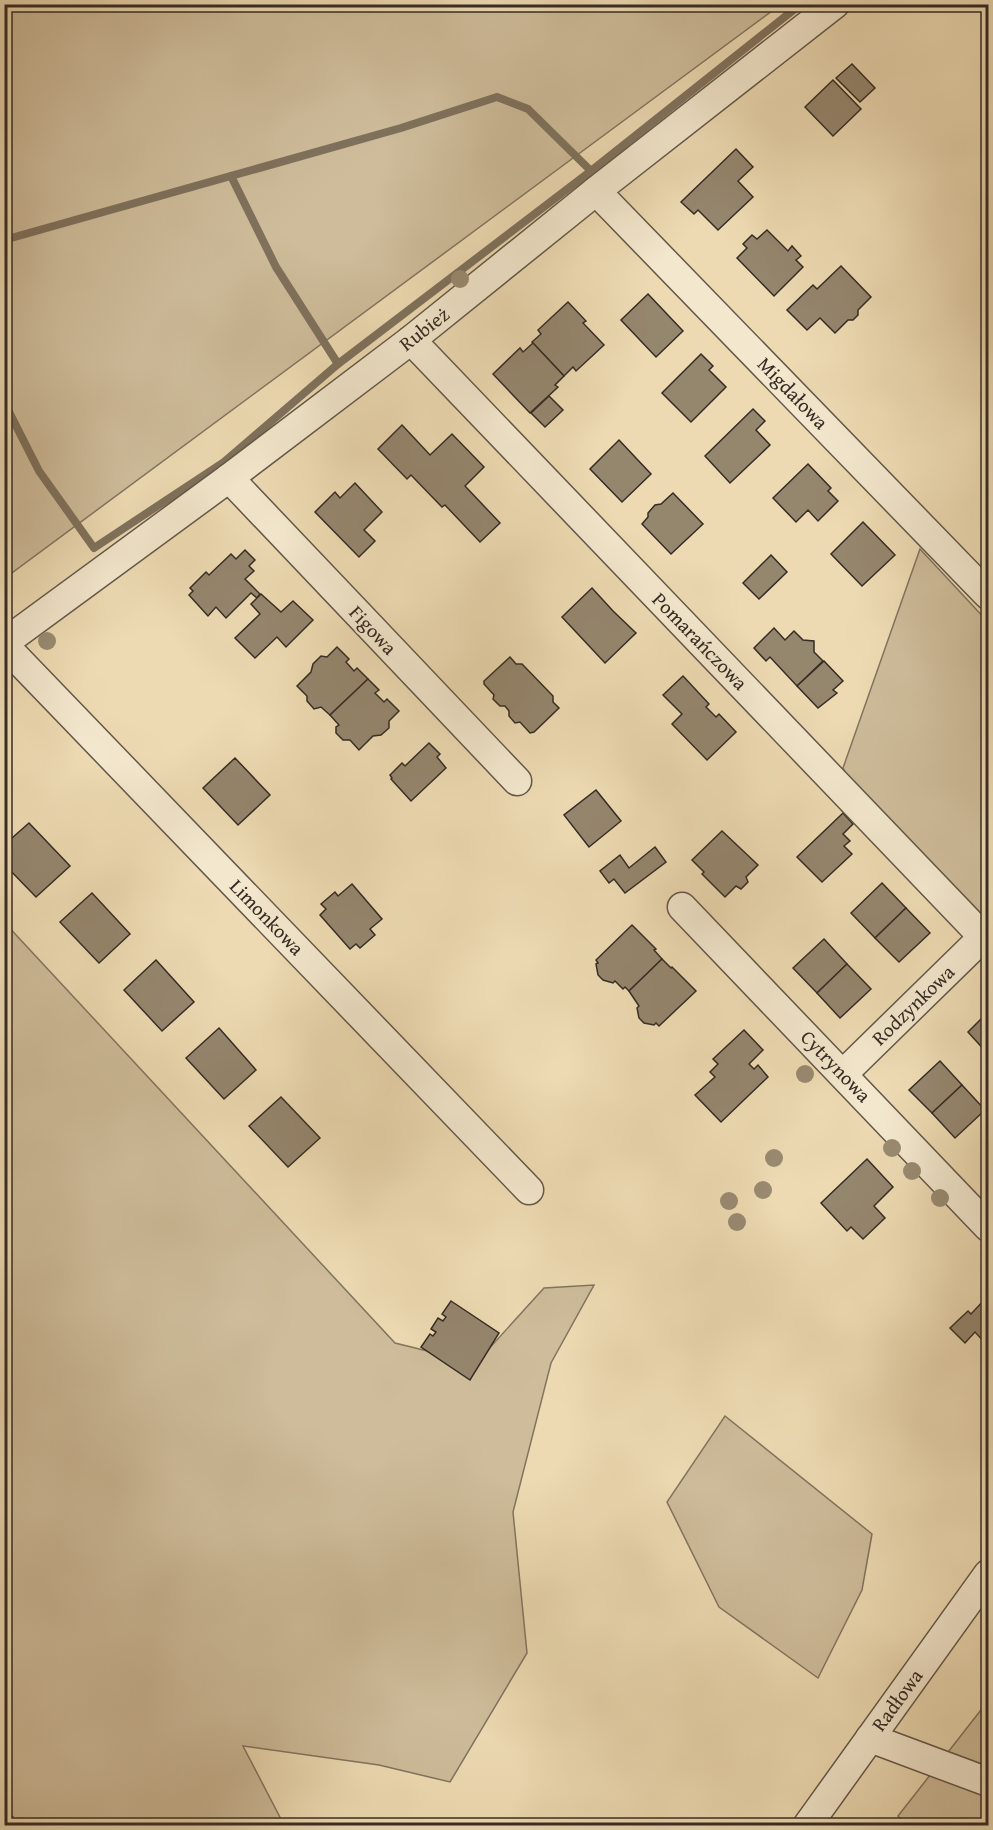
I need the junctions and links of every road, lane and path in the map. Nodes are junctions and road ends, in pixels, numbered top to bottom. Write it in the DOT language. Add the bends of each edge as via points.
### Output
graph roads {
  1 [pos="835,4"];
  2 [pos="596,191"];
  3 [pos="411,339"];
  4 [pos="229,478"];
  5 [pos="988,595"];
  6 [pos="4,644"];
  7 [pos="517,781"];
  8 [pos="682,907"];
  9 [pos="986,940"];
  10 [pos="843,1074"];
  11 [pos="529,1190"];
  12 [pos="988,1227"];
  13 [pos="988,1574"];
  14 [pos="870,1738"];
  15 [pos="988,1782"];
  16 [pos="4,1812"];
  17 [pos="24,1826"];
  18 [pos="807,1826"];
  1 -- 2 [label="street, Rubież"];
  2 -- 3 [label="street, Rubież"];
  2 -- 5 [label="street, Migdałowa"];
  3 -- 4 [label="street, Rubież"];
  3 -- 9 [label="street, Pomarańczowa"];
  4 -- 6 [label="street, Rubież"];
  4 -- 7 [label="street, Figowa"];
  6 -- 11 [label="street, Limonkowa"];
  8 -- 10 [label="street, Cytrynowa"];
  9 -- 10 [label="street, Rodzynkowa"];
  10 -- 12 [label="street, Cytrynowa"];
  13 -- 14 [label="street, Radłowa"];
  14 -- 15 [label="street"];
  14 -- 18 [label="street, Radłowa"];
  16 -- 17 [label="path"];
}
